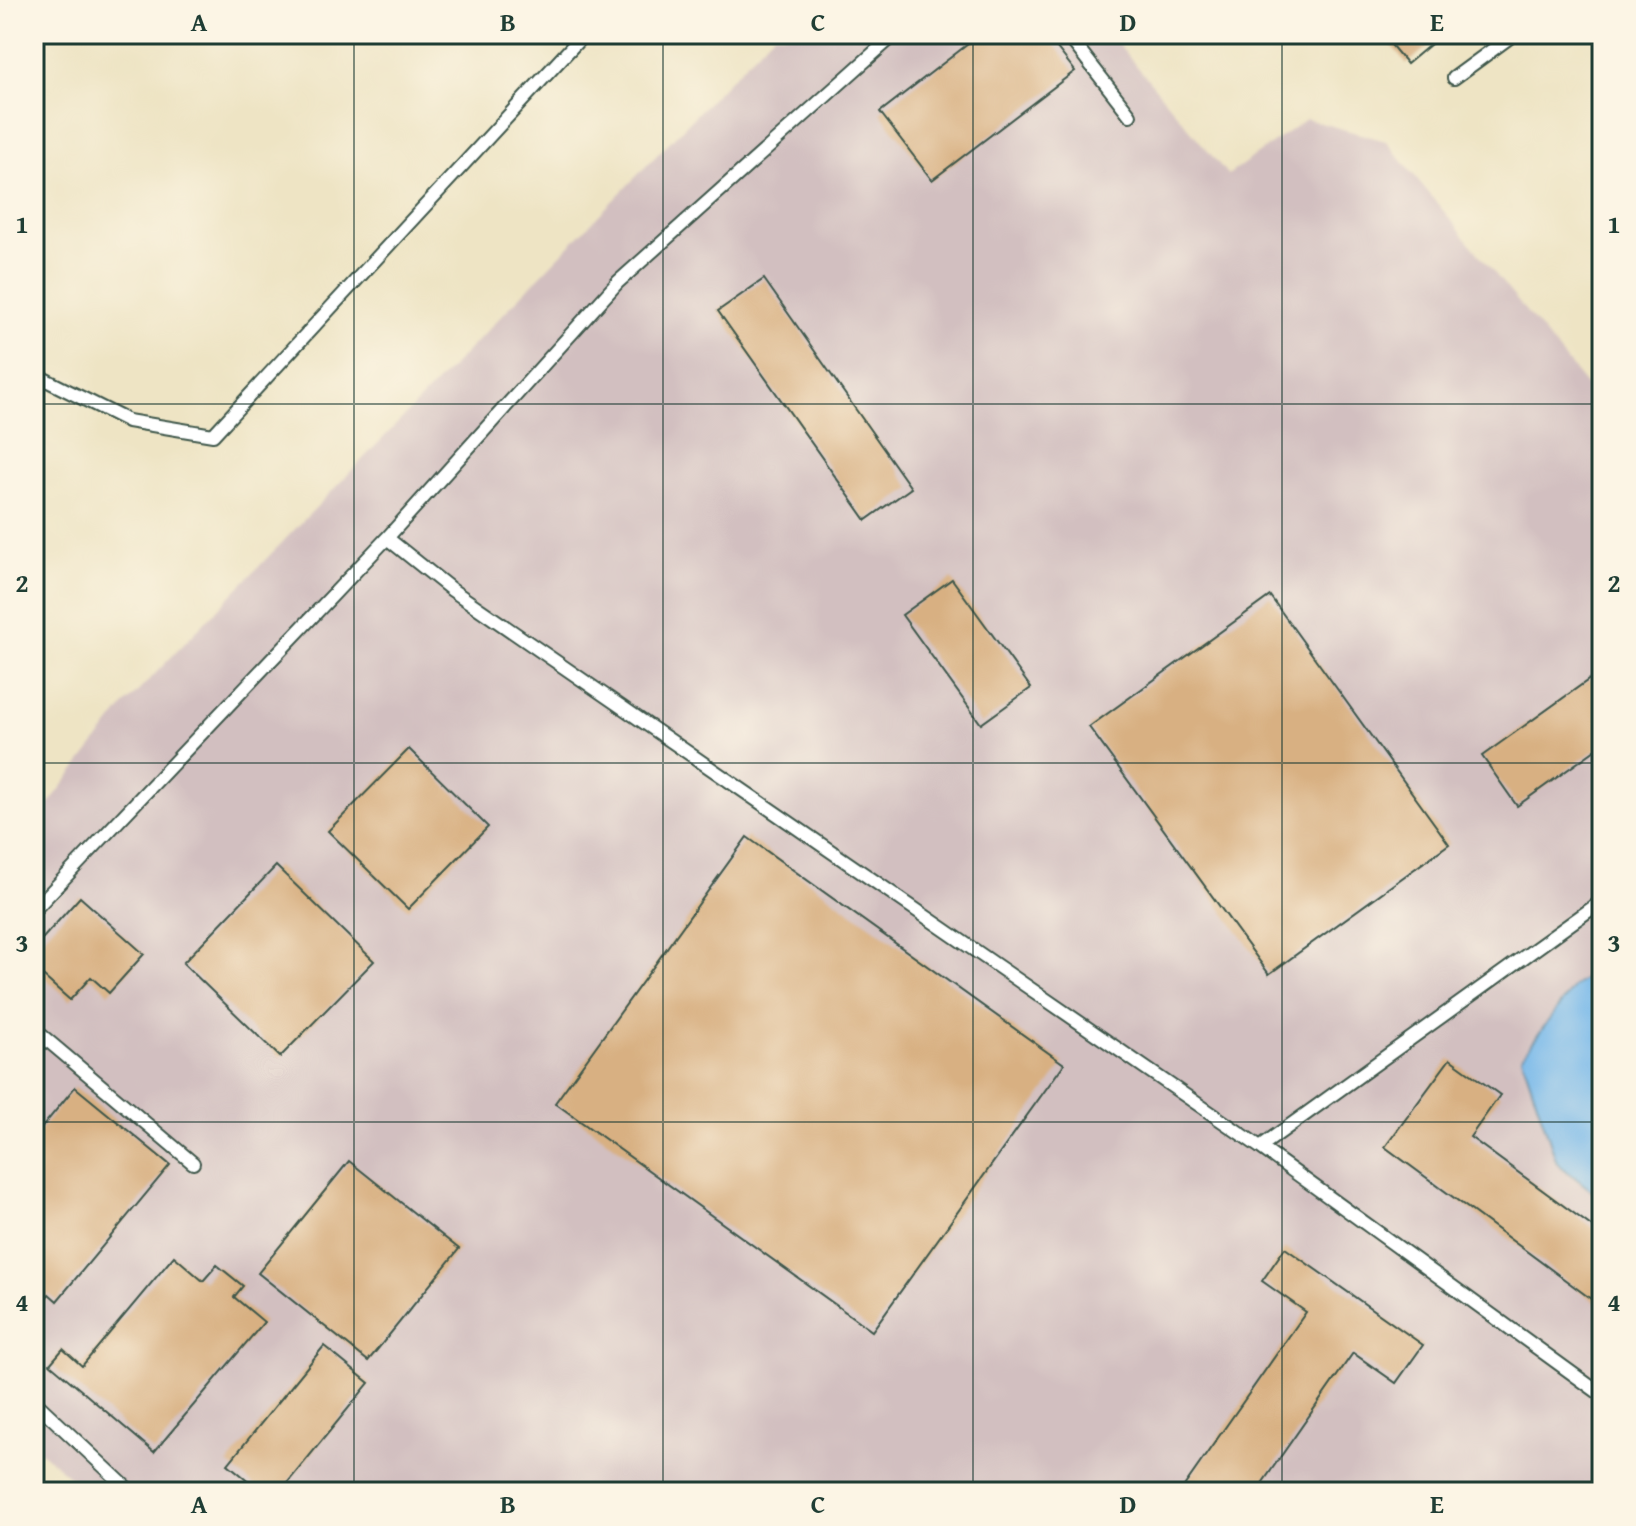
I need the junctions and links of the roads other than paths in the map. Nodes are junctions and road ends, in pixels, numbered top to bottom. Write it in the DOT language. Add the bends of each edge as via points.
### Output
graph roads {
  1 [pos="584,34"];
  2 [pos="895,34"];
  3 [pos="1067,34"];
  4 [pos="1514,34"];
  5 [pos="1454,78"];
  6 [pos="1130,115"];
  7 [pos="34,380"];
  8 [pos="387,538"];
  9 [pos="1602,901"];
  10 [pos="34,910"];
  11 [pos="34,1029"];
  12 [pos="1260,1147"];
  13 [pos="193,1163"];
  14 [pos="1602,1395"];
  15 [pos="34,1401"];
  16 [pos="131,1492"];
  1 -- 7 [label="lane" via="213,435 128,421 42,378"];
  2 -- 8 [label="lane" via="618,282"];
  3 -- 6 [label="lane"];
  4 -- 5 [label="lane"];
  8 -- 10 [label="lane"];
  8 -- 12 [label="lane" via="452,590"];
  9 -- 12 [label="lane"];
  11 -- 13 [label="lane"];
  12 -- 14 [label="lane"];
  15 -- 16 [label="lane"];
}
